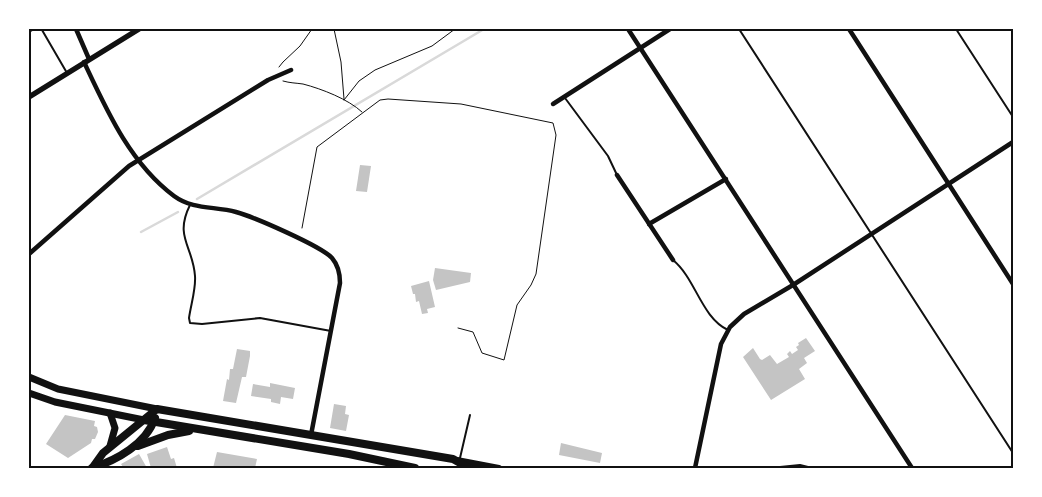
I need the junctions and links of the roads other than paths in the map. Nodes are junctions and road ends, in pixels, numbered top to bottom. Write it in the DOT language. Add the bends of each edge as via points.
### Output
graph roads {
  1 [pos="36,29"];
  2 [pos="76,29"];
  3 [pos="139,29"];
  4 [pos="628,29"];
  5 [pos="670,29"];
  6 [pos="739,29"];
  7 [pos="849,29"];
  8 [pos="956,29"];
  9 [pos="29,32"];
  10 [pos="640,48"];
  11 [pos="86,60"];
  12 [pos="291,70"];
  13 [pos="67,73"];
  14 [pos="29,97"];
  15 [pos="564,97"];
  16 [pos="553,104"];
  17 [pos="1013,117"];
  18 [pos="1013,142"];
  19 [pos="138,160"];
  20 [pos="617,174"];
  21 [pos="726,179"];
  22 [pos="949,184"];
  23 [pos="190,205"];
  24 [pos="649,224"];
  25 [pos="871,234"];
  26 [pos="29,254"];
  27 [pos="673,260"];
  28 [pos="1013,284"];
  29 [pos="794,285"];
  30 [pos="728,330"];
  31 [pos="331,332"];
  32 [pos="29,377"];
  33 [pos="29,392"];
  34 [pos="157,409"];
  35 [pos="110,413"];
  36 [pos="470,414"];
  37 [pos="144,420"];
  38 [pos="154,422"];
  39 [pos="204,430"];
  40 [pos="311,435"];
  41 [pos="110,446"];
  42 [pos="131,448"];
  43 [pos="309,448"];
  44 [pos="1013,453"];
  45 [pos="456,460"];
  46 [pos="92,468"];
  47 [pos="415,468"];
  48 [pos="469,468"];
  49 [pos="499,468"];
  50 [pos="694,468"];
  51 [pos="770,468"];
  52 [pos="812,468"];
  53 [pos="912,468"];
  1 -- 9 [label="lane"];
  1 -- 13 [label="lane" via="42,30"];
  2 -- 11 [label="street"];
  3 -- 11 [label="street"];
  4 -- 10 [label="street"];
  5 -- 10 [label="street"];
  6 -- 25 [label="lane"];
  7 -- 22 [label="street"];
  8 -- 17 [label="lane"];
  10 -- 15 [label="street"];
  10 -- 21 [label="street"];
  11 -- 13 [label="street"];
  11 -- 19 [label="street" via="104,107"];
  12 -- 19 [label="street"];
  13 -- 14 [label="street"];
  15 -- 16 [label="street"];
  15 -- 20 [label="lane" via="608,156"];
  18 -- 22 [label="street"];
  19 -- 23 [label="street" via="170,193"];
  19 -- 26 [label="street" via="113,178"];
  20 -- 24 [label="street"];
  21 -- 24 [label="street"];
  21 -- 29 [label="street"];
  22 -- 25 [label="street"];
  22 -- 28 [label="street"];
  23 -- 31 [label="street" via="236,212 333,259 340,283"];
  23 -- 31 [label="lane" via="183,226 195,274 190,324 260,318"];
  24 -- 27 [label="street"];
  25 -- 29 [label="street"];
  25 -- 44 [label="lane"];
  27 -- 30 [label="lane" via="684,271 714,320"];
  29 -- 30 [label="street" via="744,314"];
  29 -- 53 [label="street"];
  30 -- 50 [label="street" via="719,354"];
  31 -- 40 [label="street"];
  32 -- 34 [label="main road" via="58,389"];
  33 -- 35 [label="main road" via="49,401"];
  34 -- 37 [label="highway"];
  34 -- 38 [label="highway"];
  34 -- 40 [label="highway"];
  35 -- 37 [label="main road"];
  35 -- 41 [label="main road" via="115,428"];
  36 -- 45 [label="lane"];
  37 -- 38 [label="highway"];
  37 -- 41 [label="highway"];
  38 -- 39 [label="highway"];
  38 -- 42 [label="highway" via="144,438"];
  39 -- 42 [label="highway" via="175,433"];
  39 -- 43 [label="highway"];
  40 -- 43 [label="highway"];
  40 -- 45 [label="highway"];
  41 -- 46 [label="highway"];
  42 -- 46 [label="highway"];
  43 -- 47 [label="highway"];
  45 -- 48 [label="highway"];
  45 -- 49 [label="main road"];
  51 -- 52 [label="lane" via="800,465"];
}
